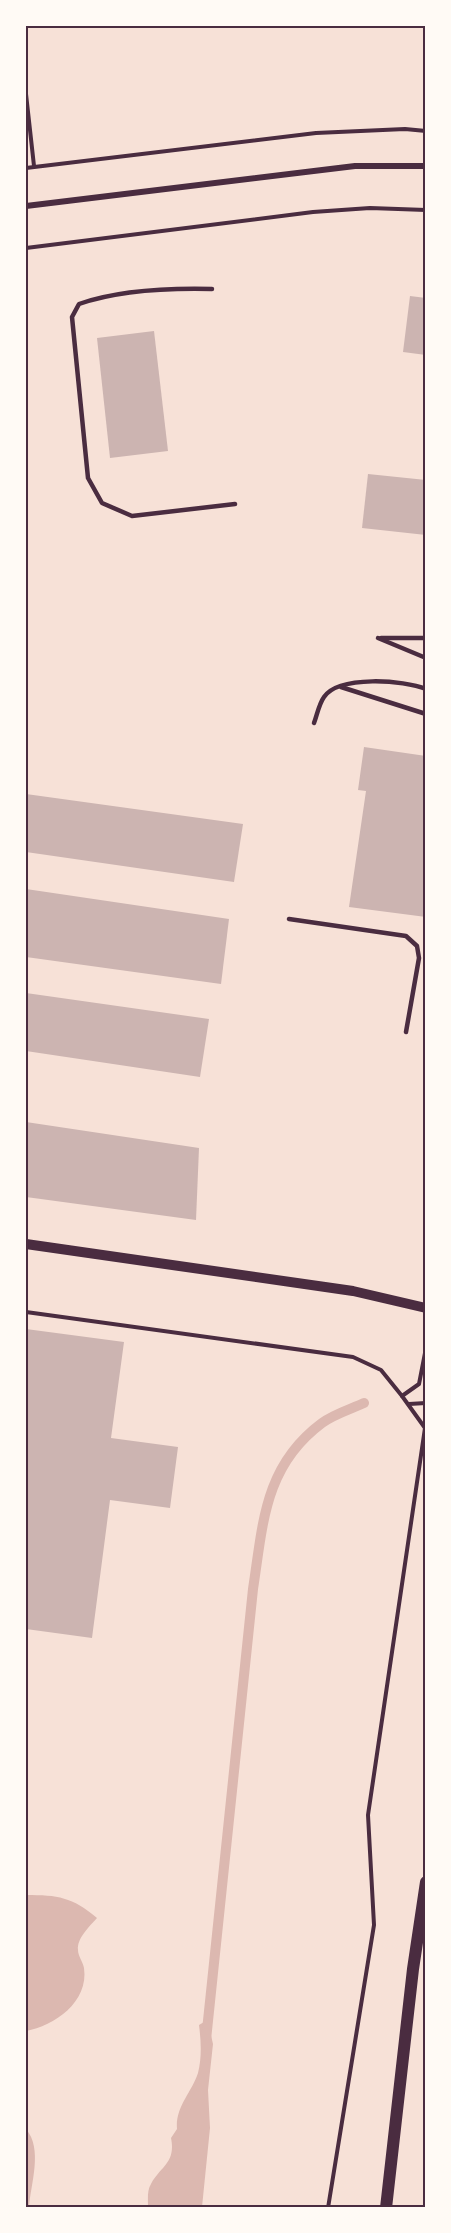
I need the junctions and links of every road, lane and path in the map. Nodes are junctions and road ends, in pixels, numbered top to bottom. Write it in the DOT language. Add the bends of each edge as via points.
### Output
graph roads {
  1 [pos="26,94"];
  2 [pos="426,131"];
  3 [pos="34,166"];
  4 [pos="426,166"];
  5 [pos="26,168"];
  6 [pos="26,206"];
  7 [pos="426,210"];
  8 [pos="26,248"];
  9 [pos="212,289"];
  10 [pos="235,504"];
  11 [pos="426,638"];
  12 [pos="426,658"];
  13 [pos="339,687"];
  14 [pos="426,689"];
  15 [pos="426,714"];
  16 [pos="314,723"];
  17 [pos="289,919"];
  18 [pos="426,945"];
  19 [pos="417,946"];
  20 [pos="406,1032"];
  21 [pos="26,1244"];
  22 [pos="426,1308"];
  23 [pos="26,1312"];
  24 [pos="426,1348"];
  25 [pos="402,1396"];
  26 [pos="426,1403"];
  27 [pos="409,1404"];
  28 [pos="426,1882"];
  29 [pos="328,2208"];
  30 [pos="386,2208"];
  1 -- 3 [label="path"];
  2 -- 3 [label="path" via="315,133"];
  3 -- 5 [label="path"];
  4 -- 6 [label="street" via="355,166"];
  7 -- 8 [label="path" via="313,212"];
  9 -- 10 [label="lane" via="170,289 79,304 72,317 88,478 102,503 132,516"];
  11 -- 12 [label="lane" via="378,638"];
  13 -- 14 [label="lane" via="379,680"];
  13 -- 15 [label="lane"];
  13 -- 16 [label="lane" via="324,696"];
  17 -- 19 [label="lane" via="406,936"];
  18 -- 19 [label="lane"];
  19 -- 20 [label="lane" via="419,958"];
  21 -- 22 [label="street" via="353,1291"];
  23 -- 25 [label="path" via="353,1357 381,1370"];
  24 -- 25 [label="path" via="419,1384"];
  25 -- 27 [label="path"];
  26 -- 27 [label="path"];
  27 -- 29 [label="path" via="425,1428 368,1815 374,1925"];
  28 -- 30 [label="main road"];
}
